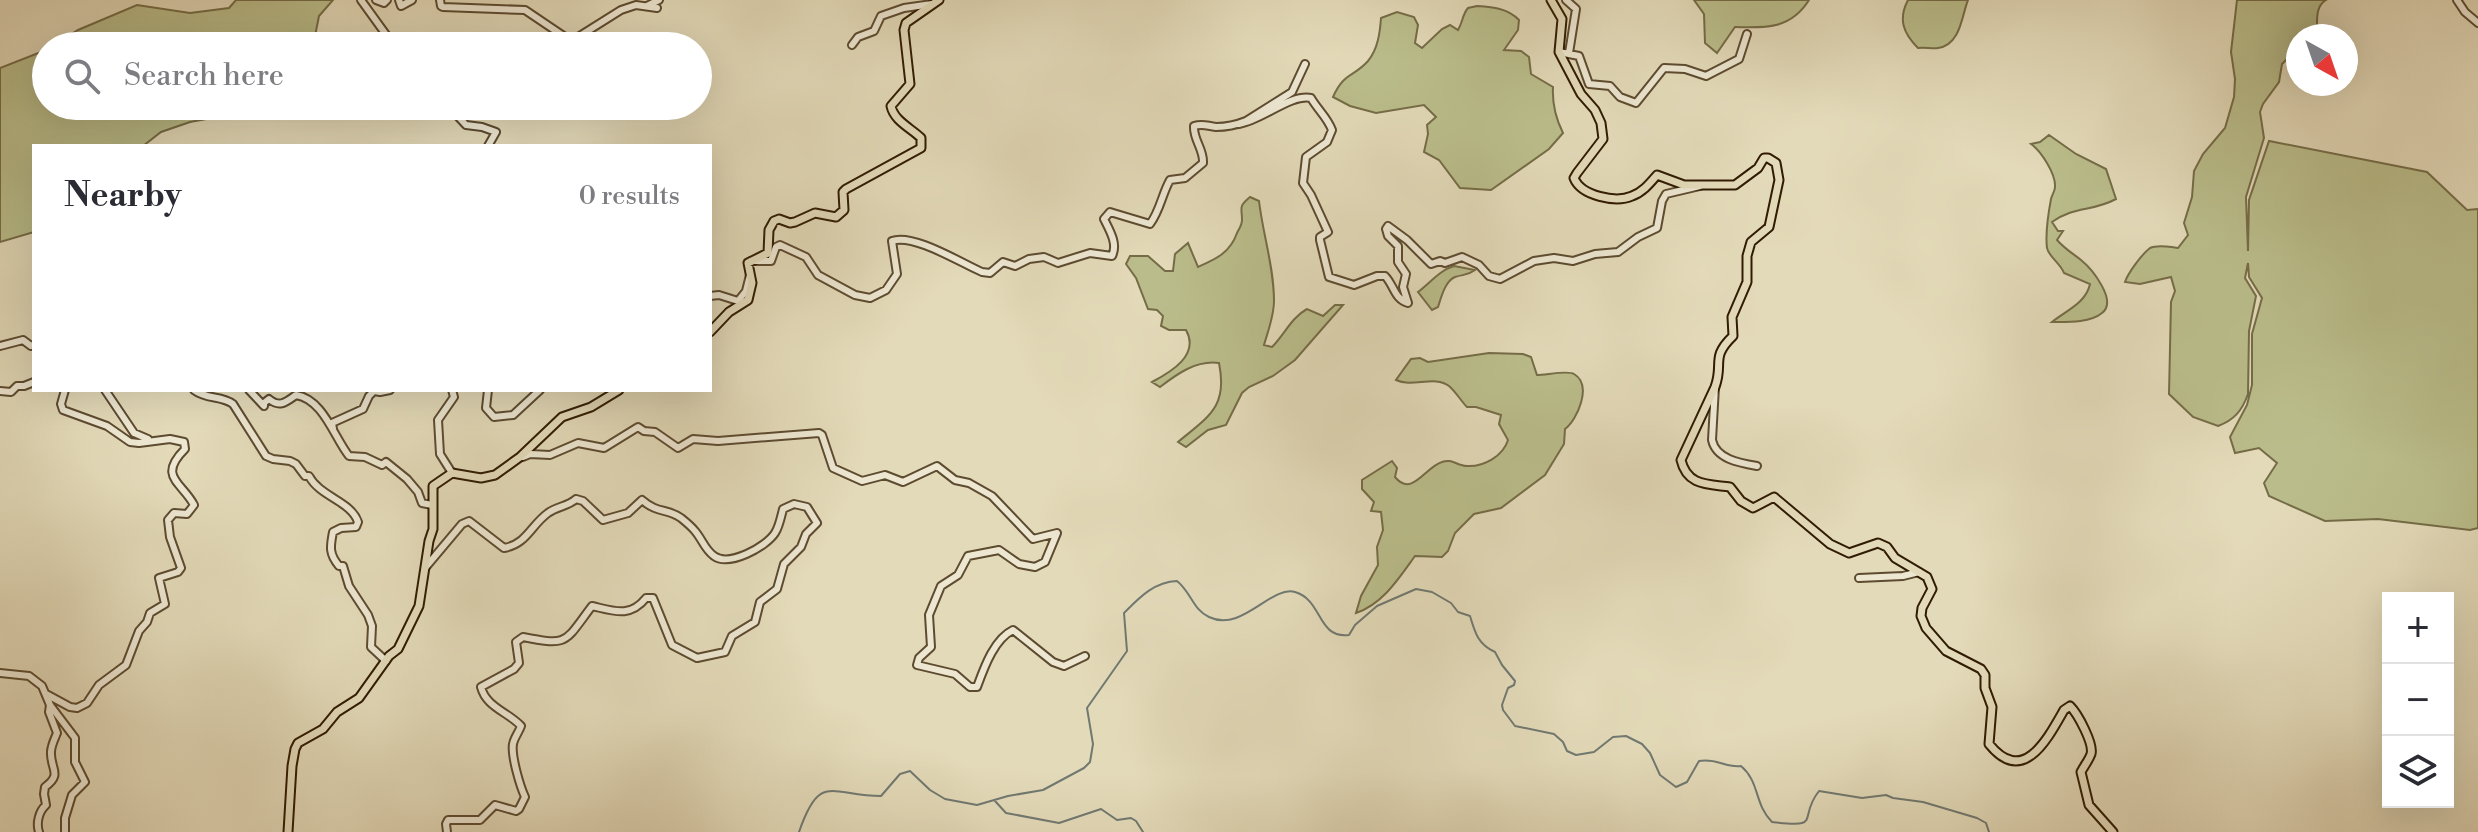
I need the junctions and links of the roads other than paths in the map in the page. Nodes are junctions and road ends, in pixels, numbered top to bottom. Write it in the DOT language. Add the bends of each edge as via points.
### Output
graph roads {
  1 [pos="361,0"];
  2 [pos="376,0"];
  3 [pos="387,0"];
  4 [pos="399,0"];
  5 [pos="412,0"];
  6 [pos="440,0"];
  7 [pos="1551,0"];
  8 [pos="1566,0"];
  9 [pos="2457,0"];
  10 [pos="936,2"];
  11 [pos="658,4"];
  12 [pos="2478,23"];
  13 [pos="384,32"];
  14 [pos="558,32"];
  15 [pos="586,32"];
  16 [pos="1747,34"];
  17 [pos="852,45"];
  18 [pos="1559,52"];
  19 [pos="1569,53"];
  20 [pos="1305,64"];
  21 [pos="461,120"];
  22 [pos="1239,124"];
  23 [pos="489,144"];
  24 [pos="1704,185"];
  25 [pos="751,261"];
  26 [pos="750,275"];
  27 [pos="712,296"];
  28 [pos="712,330"];
  29 [pos="0,346"];
  30 [pos="32,346"];
  31 [pos="32,383"];
  32 [pos="1715,387"];
  33 [pos="0,391"];
  34 [pos="64,392"];
  35 [pos="107,392"];
  36 [pos="197,392"];
  37 [pos="251,392"];
  38 [pos="373,392"];
  39 [pos="453,392"];
  40 [pos="488,392"];
  41 [pos="538,392"];
  42 [pos="616,392"];
  43 [pos="333,429"];
  44 [pos="155,440"];
  45 [pos="520,457"];
  46 [pos="1757,466"];
  47 [pos="452,473"];
  48 [pos="432,505"];
  49 [pos="425,568"];
  50 [pos="1920,572"];
  51 [pos="1859,578"];
  52 [pos="1085,656"];
  53 [pos="386,661"];
  54 [pos="0,673"];
  55 [pos="46,694"];
  56 [pos="50,705"];
  57 [pos="39,832"];
  58 [pos="65,832"];
  59 [pos="288,832"];
  60 [pos="447,832"];
  61 [pos="2113,832"];
  1 -- 13 [label="street"];
  2 -- 3 [label="street"];
  4 -- 5 [label="street" via="401,6"];
  6 -- 14 [label="street" via="443,7 525,10"];
  7 -- 18 [label="main road" via="1562,19"];
  8 -- 19 [label="street" via="1576,9"];
  9 -- 12 [label="street"];
  10 -- 17 [label="street" via="881,16 874,31"];
  10 -- 25 [label="main road" via="906,23 910,84 891,106 921,138 921,148 846,189 844,210 836,217 815,213 790,223 774,221 768,253"];
  11 -- 15 [label="street" via="621,10"];
  16 -- 19 [label="street" via="1739,59 1706,76 1664,68 1636,103 1610,86 1589,84 1579,56"];
  18 -- 19 [label="street"];
  18 -- 24 [label="main road" via="1601,123 1603,139 1574,178 1577,184 1612,198 1629,197 1657,175 1684,185"];
  20 -- 22 [label="street" via="1292,92"];
  21 -- 23 [label="street" via="496,132"];
  22 -- 24 [label="street" via="1301,96 1311,98 1332,130 1327,142 1306,157 1303,183 1328,232 1320,240 1329,277 1354,285 1385,276 1395,294 1408,303 1406,274 1388,226 1431,264 1462,257 1500,279 1534,261 1580,260 1625,248 1657,228 1666,194"];
  22 -- 25 [label="street" via="1194,126 1203,163 1185,178 1170,180 1150,224 1110,212 1104,219 1113,237 1112,256 1090,253 1058,263 1044,257 1015,266 1003,262 990,273 898,238 892,241 897,274 886,290 870,298 818,275 806,257 780,245 771,261"];
  24 -- 32 [label="main road" via="1735,185 1764,158 1776,163 1779,180 1769,227 1751,242 1747,282 1732,317 1733,336 1721,347 1716,363"];
  25 -- 26 [label="main road"];
  26 -- 27 [label="street" via="738,301"];
  26 -- 28 [label="main road" via="748,300"];
  29 -- 30 [label="street" via="23,340"];
  31 -- 33 [label="street"];
  32 -- 46 [label="street" via="1714,447 1719,454"];
  32 -- 50 [label="main road" via="1681,460 1688,476 1695,482 1730,487 1753,508 1774,497 1830,544 1849,553 1878,543"];
  34 -- 44 [label="street" via="63,410 107,426 130,442"];
  35 -- 44 [label="street" via="134,433"];
  36 -- 53 [label="street" via="233,404 266,456 296,464 329,497 355,513 356,527 333,532 330,550 368,615 371,647"];
  37 -- 43 [label="street" via="264,406 269,399 284,404 296,395 310,399"];
  38 -- 43 [label="street" via="363,409 332,423"];
  39 -- 47 [label="street" via="438,420 440,454"];
  40 -- 41 [label="street" via="488,413 507,417"];
  42 -- 45 [label="main road" via="562,417"];
  43 -- 48 [label="street" via="349,456 386,462 407,479 422,503"];
  44 -- 55 [label="street" via="184,442 172,472 194,505 187,514 174,513 168,520 181,568 159,578 165,604 150,613 126,665 99,685 90,700 70,707"];
  45 -- 47 [label="main road" via="486,478"];
  45 -- 52 [label="street" via="550,455 578,443 604,448 638,427 678,448 693,439 819,433 833,468 862,481 885,475 903,482 937,466 992,496 1033,539 1057,533 1045,562 1035,567 1019,564 999,550 968,556 958,575 941,586 929,615 931,647 917,665 955,674 977,687 988,659 1013,630 1064,666"];
  47 -- 48 [label="main road" via="433,486"];
  48 -- 49 [label="main road"];
  49 -- 53 [label="main road" via="419,606 398,649"];
  49 -- 60 [label="street" via="462,524 469,521 504,548 515,546 549,512 576,499 603,520 628,513 642,500 654,510 672,512 719,559 755,550 775,533 783,509 794,504 807,507 817,523 784,564 777,589 760,602 755,622 732,636 725,652 697,658 672,645 653,598 626,613 592,606 562,641 523,637 516,642 519,663 481,687 487,702 521,726 513,748 525,797 516,811 495,805 480,820 448,820"];
  50 -- 51 [label="street"];
  50 -- 61 [label="main road" via="1932,589 1922,608 1926,628 1946,651 1985,675 1992,707 1989,744 1998,754 2026,760 2070,706 2092,752 2081,772 2089,805"];
  53 -- 59 [label="main road" via="359,698 298,743"];
  54 -- 55 [label="street" via="29,676"];
  55 -- 56 [label="street"];
  56 -- 57 [label="street" via="57,733 50,750 55,774 45,787"];
  56 -- 58 [label="street" via="75,738 75,762 85,782 72,795"];
}
